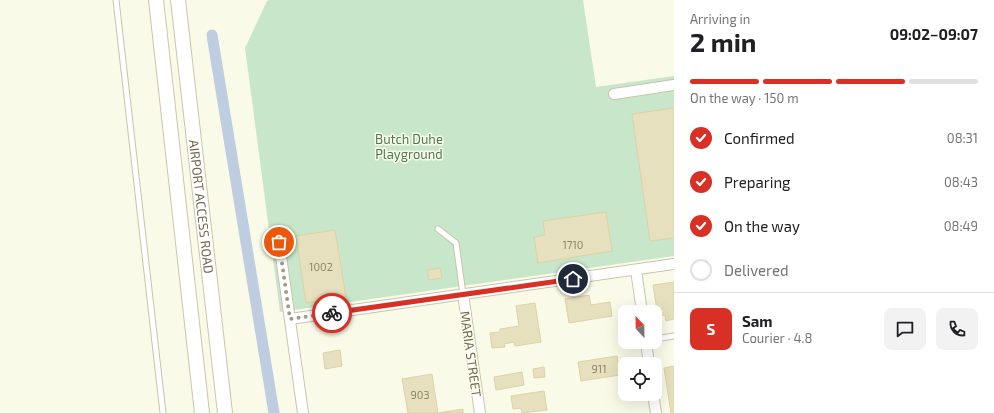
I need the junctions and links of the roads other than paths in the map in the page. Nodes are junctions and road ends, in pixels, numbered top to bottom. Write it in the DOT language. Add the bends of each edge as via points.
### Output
graph roads {
  1 [pos="116,0"];
  2 [pos="156,0"];
  3 [pos="178,0"];
  4 [pos="674,85"];
  5 [pos="614,94"];
  6 [pos="438,229"];
  7 [pos="279,242"];
  8 [pos="674,264"];
  9 [pos="636,270"];
  10 [pos="463,294"];
  11 [pos="641,305"];
  12 [pos="290,319"];
  13 [pos="674,336"];
  14 [pos="662,338"];
  15 [pos="654,401"];
  16 [pos="163,413"];
  17 [pos="202,413"];
  18 [pos="225,413"];
  19 [pos="303,413"];
  20 [pos="480,413"];
  21 [pos="656,413"];
  1 -- 16 [label="lane"];
  2 -- 17 [label="main road, AIRPORT ACCESS ROAD"];
  3 -- 18 [label="main road, AIRPORT ACCESS ROAD"];
  4 -- 5 [label="street"];
  6 -- 10 [label="lane" via="456,243"];
  7 -- 12 [label="street"];
  8 -- 9 [label="street"];
  9 -- 10 [label="street"];
  9 -- 11 [label="street"];
  10 -- 12 [label="street"];
  10 -- 20 [label="street, MARIA STREET"];
  12 -- 19 [label="street"];
  13 -- 14 [label="lane"];
  15 -- 21 [label="street"];
}
